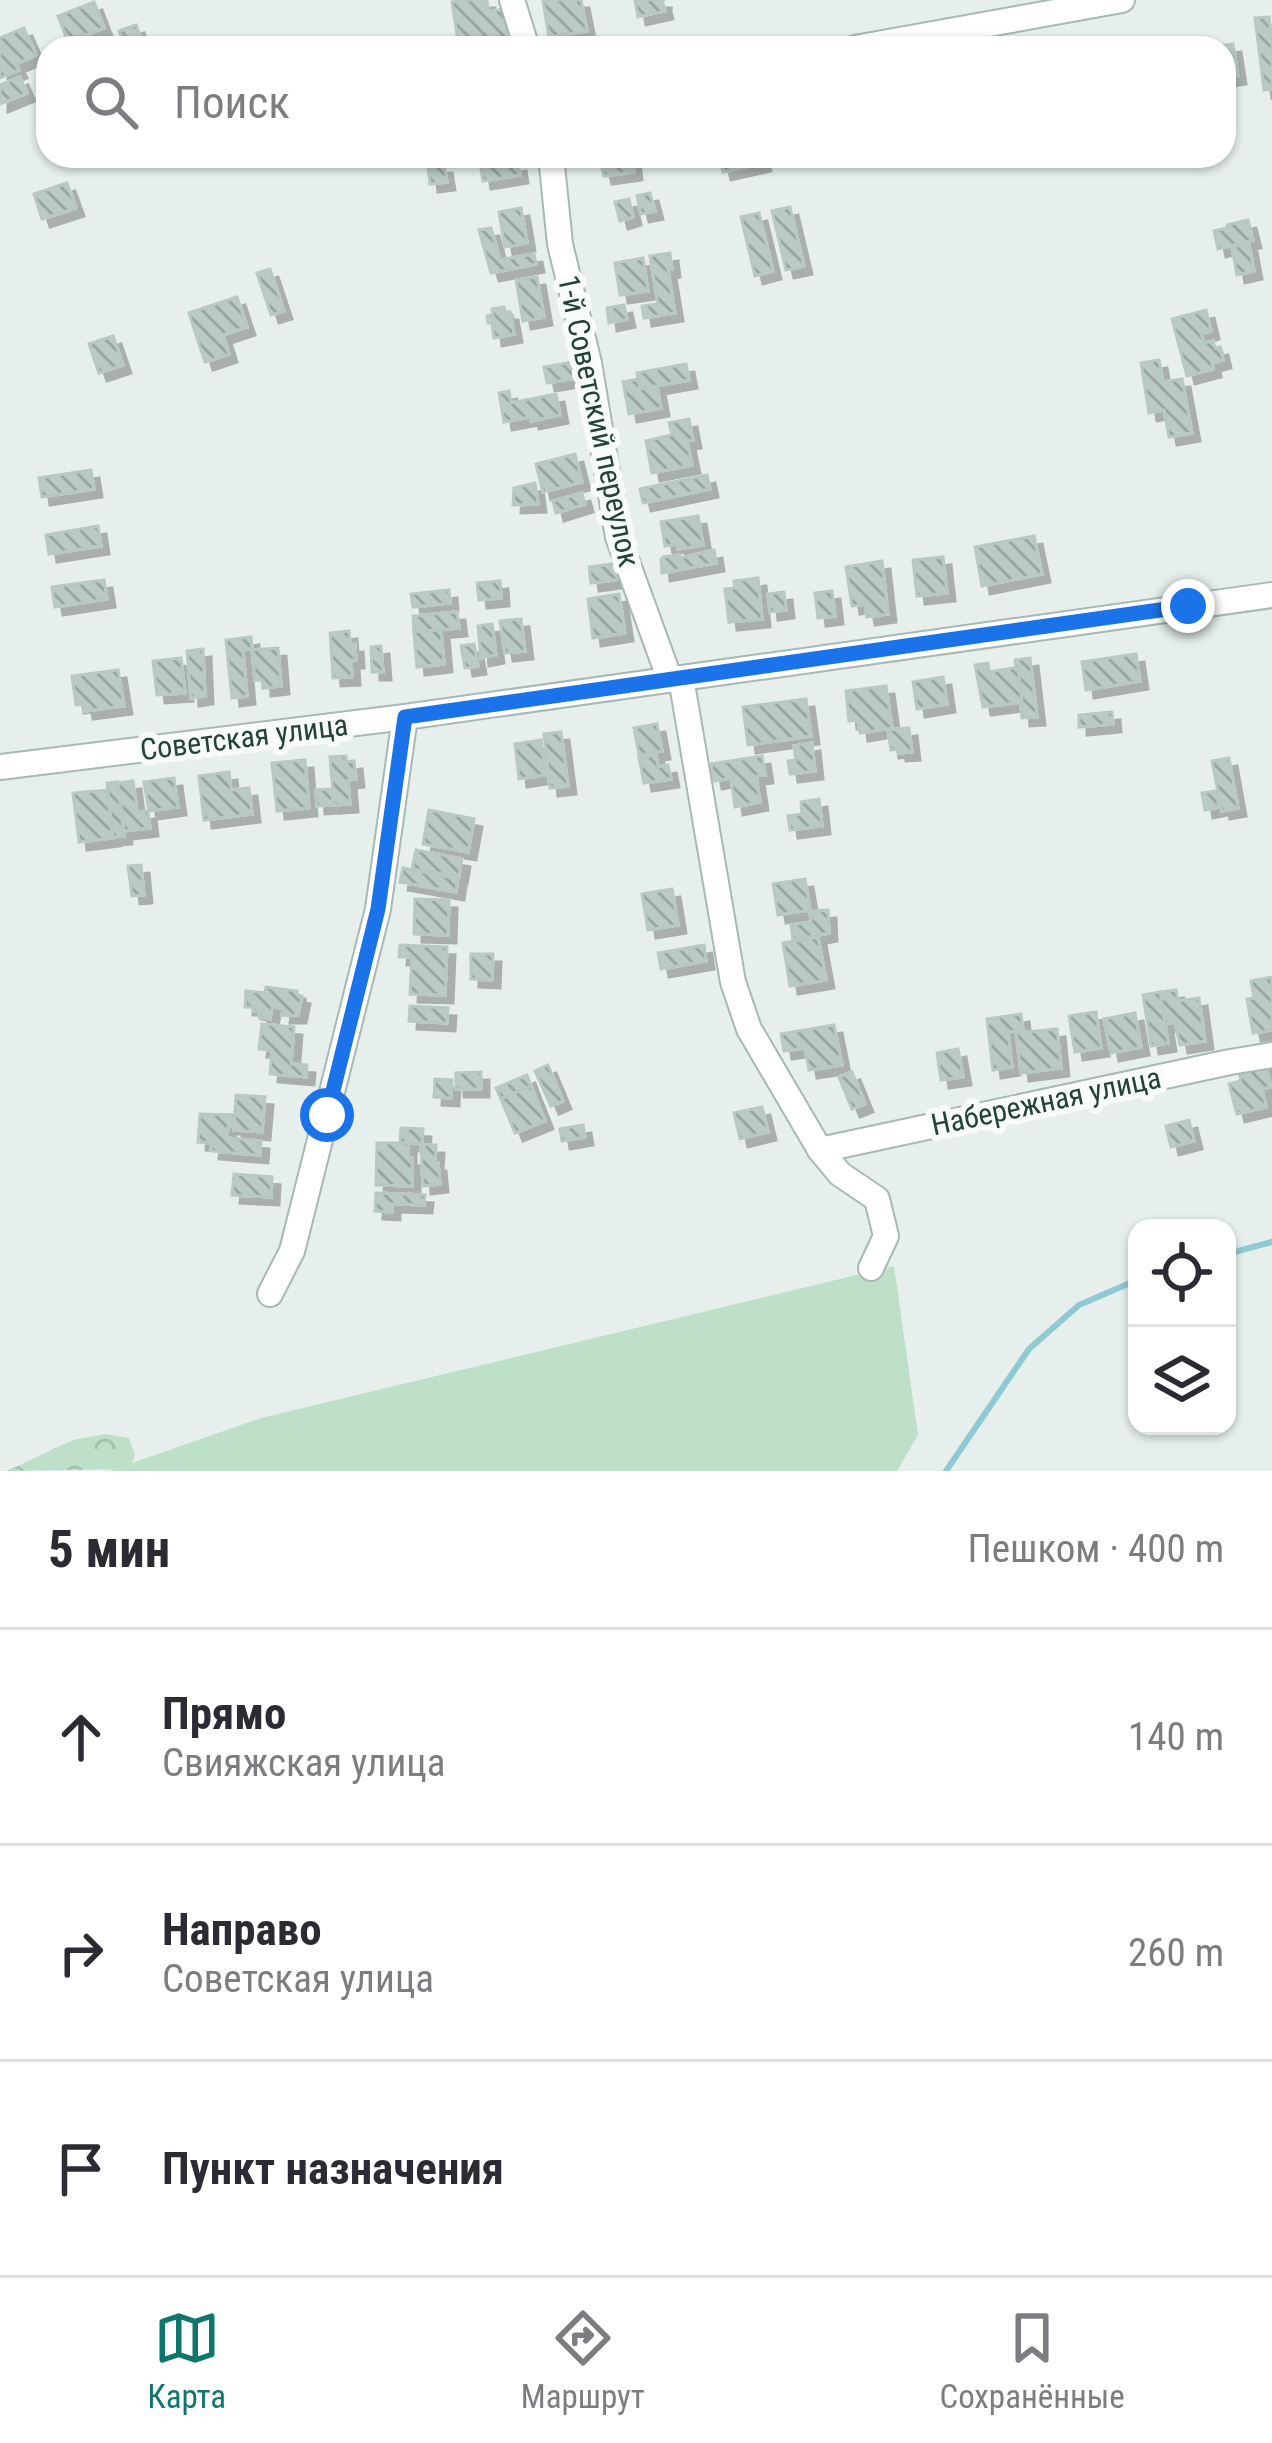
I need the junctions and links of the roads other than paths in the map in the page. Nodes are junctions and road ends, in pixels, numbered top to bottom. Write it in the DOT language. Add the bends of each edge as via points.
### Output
graph roads {
  1 [pos="512,0"];
  2 [pos="1121,0"];
  3 [pos="523,36"];
  4 [pos="922,36"];
  5 [pos="551,168"];
  6 [pos="1272,596"];
  7 [pos="676,679"];
  8 [pos="405,717"];
  9 [pos="0,767"];
  10 [pos="1272,1055"];
  11 [pos="820,1150"];
  12 [pos="871,1268"];
  13 [pos="270,1294"];
  1 -- 3 [label="street"];
  2 -- 4 [label="street"];
  5 -- 7 [label="street, 1-й Советский переулок" via="619,538"];
  6 -- 7 [label="street, Советская улица"];
  7 -- 8 [label="street, Советская улица"];
  7 -- 11 [label="street, 1-й Советский переулок" via="734,982 749,1029"];
  8 -- 9 [label="street, Советская улица"];
  8 -- 13 [label="street" via="378,909 292,1251"];
  10 -- 11 [label="street, Набережная улица"];
  11 -- 12 [label="street, 1-й Советский переулок" via="877,1199 886,1236"];
}
